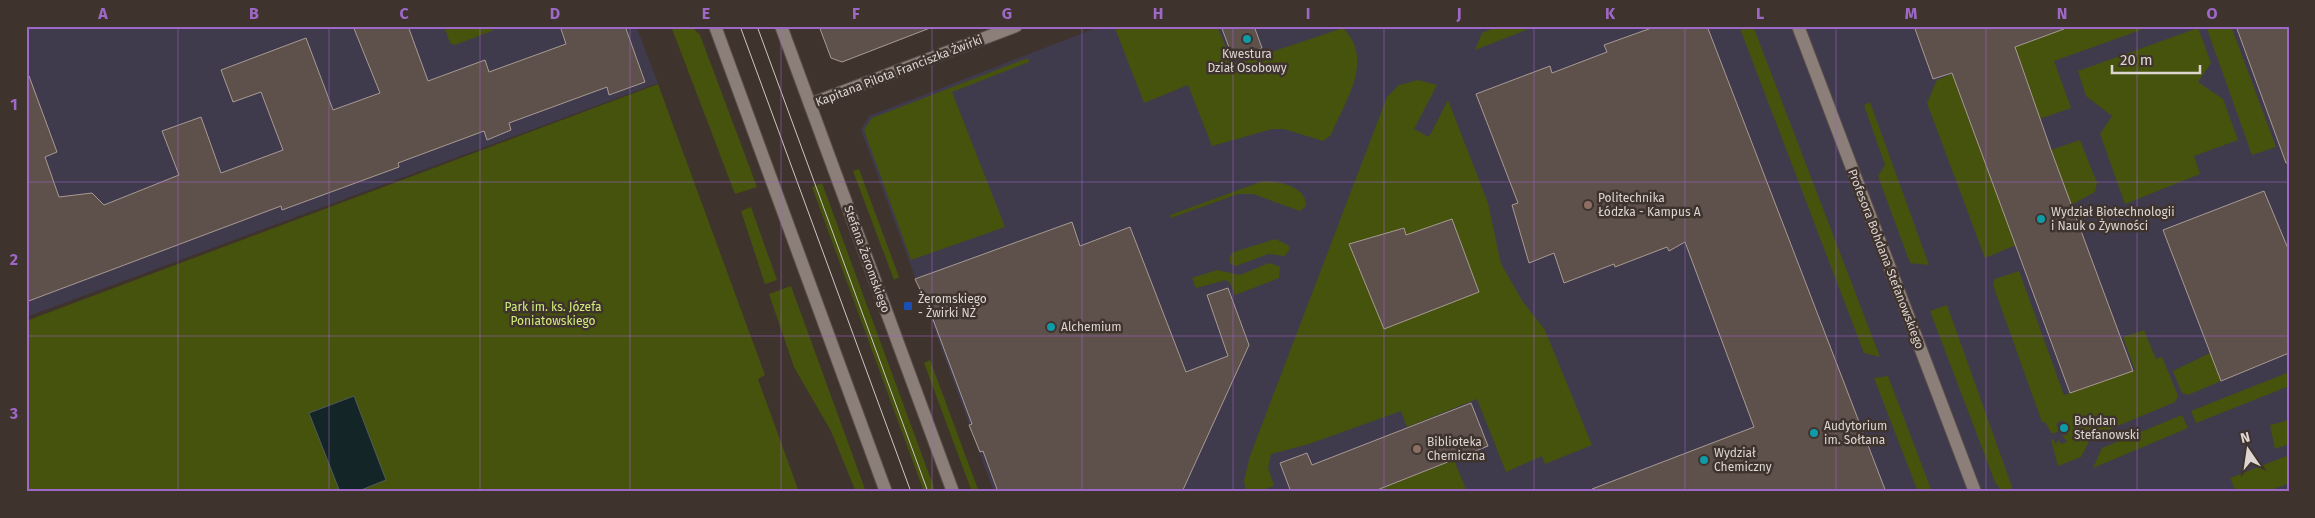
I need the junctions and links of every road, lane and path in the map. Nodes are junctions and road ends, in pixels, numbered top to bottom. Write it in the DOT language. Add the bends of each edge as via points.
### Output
graph roads {
  1 [pos="715,26"];
  2 [pos="781,26"];
  3 [pos="1016,26"];
  4 [pos="1798,26"];
  5 [pos="810,104"];
  6 [pos="886,492"];
  7 [pos="952,492"];
  8 [pos="1975,492"];
  1 -- 6 [label="main road"];
  2 -- 5 [label="main road, Stefana Żeromskiego"];
  3 -- 5 [label="main road, Kapitana Pilota Franciszka Żwirki"];
  4 -- 8 [label="main road, Profesora Bohdana Stefanowskiego"];
  5 -- 7 [label="main road, Stefana Żeromskiego"];
}
